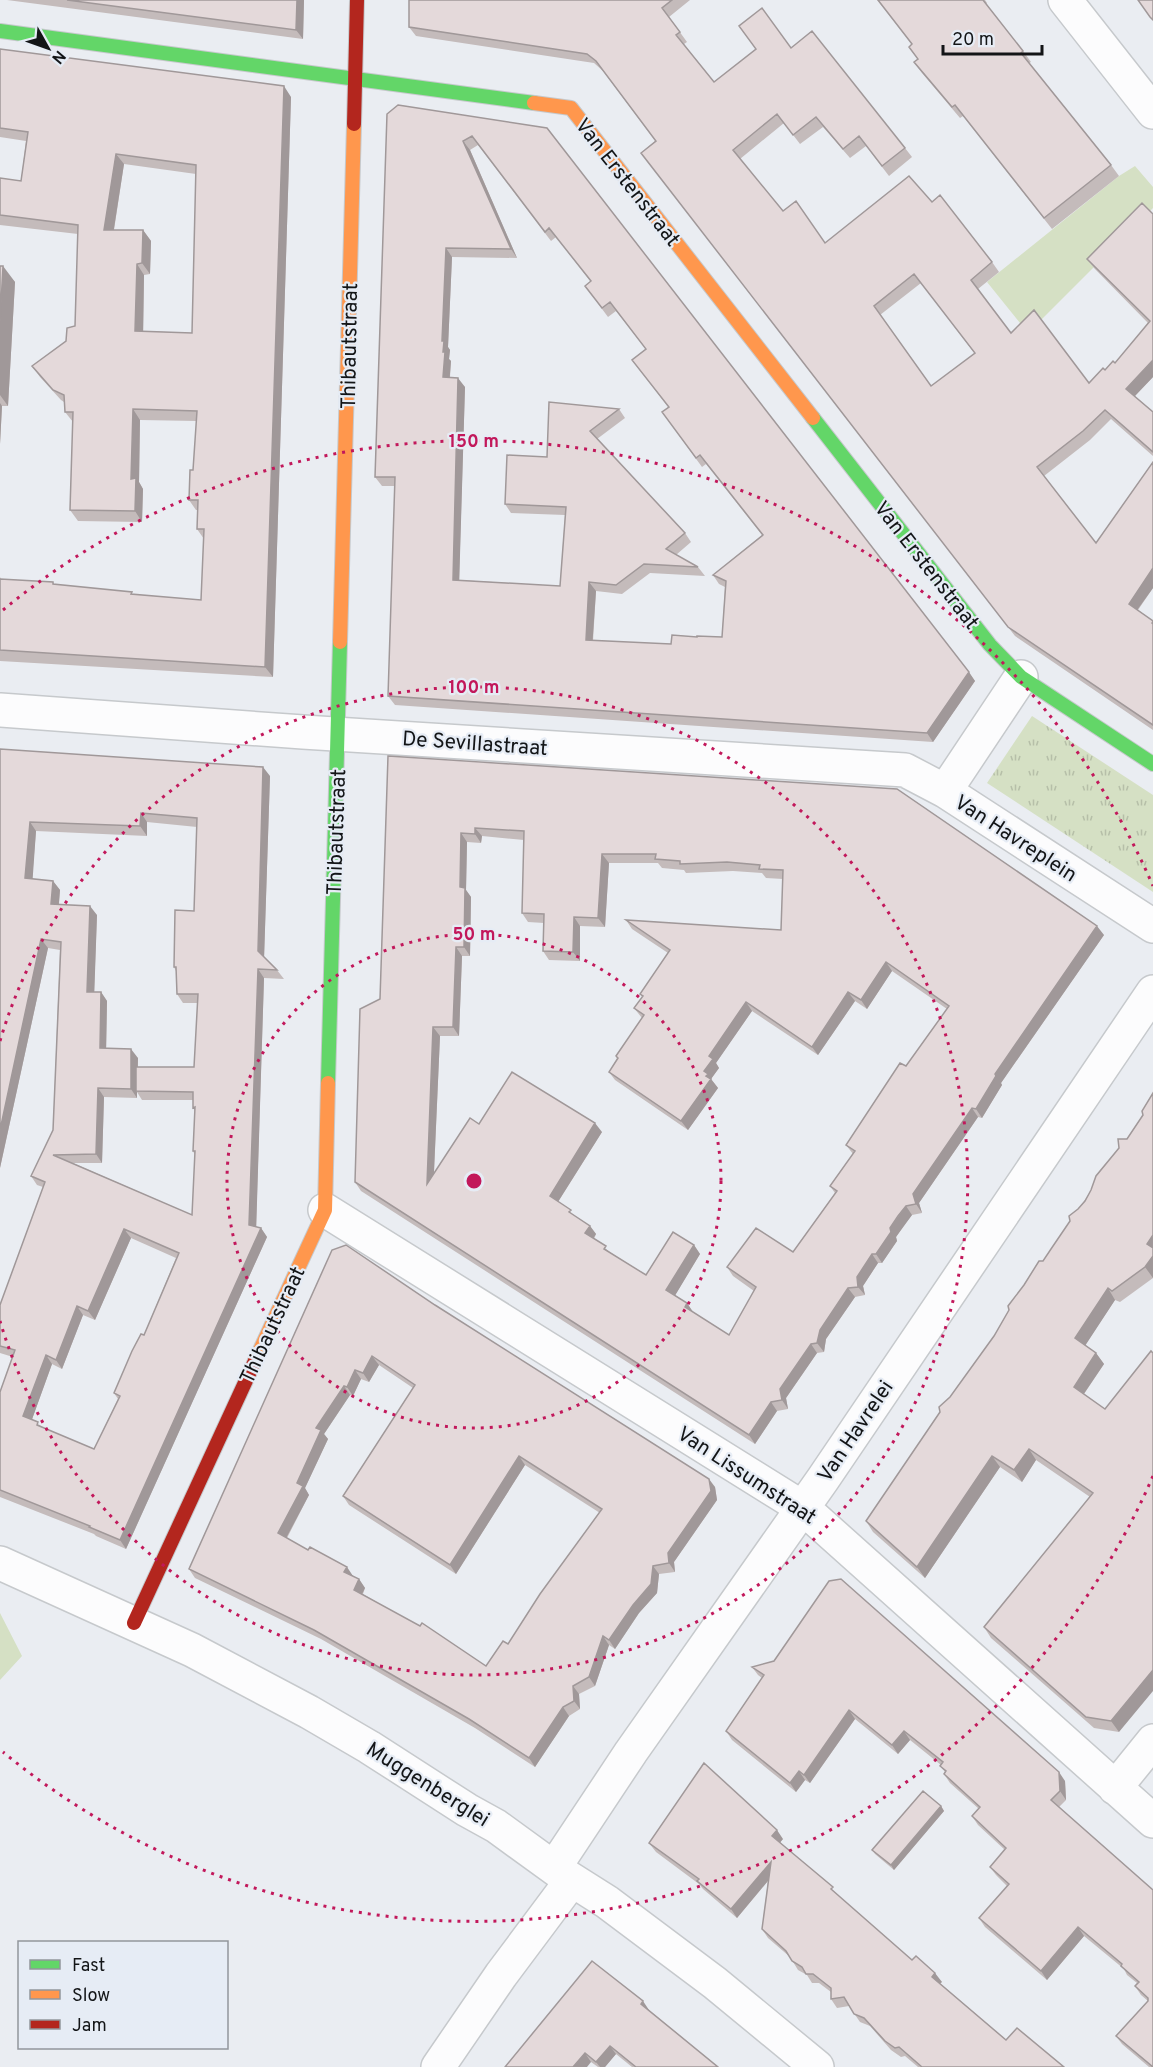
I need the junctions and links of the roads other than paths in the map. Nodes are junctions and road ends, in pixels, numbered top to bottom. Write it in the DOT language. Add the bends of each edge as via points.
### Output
graph roads {
  1 [pos="357,0"];
  2 [pos="1065,0"];
  3 [pos="0,31"];
  4 [pos="356,78"];
  5 [pos="1153,112"];
  6 [pos="1021,677"];
  7 [pos="0,710"];
  8 [pos="339,734"];
  9 [pos="1153,764"];
  10 [pos="945,791"];
  11 [pos="1153,927"];
  12 [pos="1153,993"];
  13 [pos="325,1210"];
  14 [pos="803,1508"];
  15 [pos="0,1563"];
  16 [pos="134,1623"];
  17 [pos="1153,1741"];
  18 [pos="1115,1788"];
  19 [pos="1153,1821"];
  20 [pos="563,1874"];
  21 [pos="438,2067"];
  22 [pos="817,2067"];
  1 -- 4 [label="street, Thibautstraat"];
  2 -- 5 [label="street"];
  3 -- 4 [label="street, Van Erstenstraat"];
  4 -- 6 [label="street, Van Erstenstraat" via="571,108 990,645"];
  4 -- 8 [label="street, Thibautstraat"];
  6 -- 9 [label="street"];
  6 -- 10 [label="street, Van Havreplein"];
  7 -- 8 [label="street, De Sevillastraat"];
  8 -- 10 [label="street, De Sevillastraat" via="904,770"];
  8 -- 13 [label="street, Thibautstraat"];
  10 -- 11 [label="street, Van Havreplein"];
  12 -- 14 [label="street, Van Havrelei"];
  13 -- 14 [label="street, Van Lissumstraat"];
  13 -- 16 [label="street, Thibautstraat"];
  14 -- 18 [label="street, Van Lissumstraat"];
  14 -- 20 [label="street, Van Havrelei" via="631,1752"];
  15 -- 16 [label="street, Muggenberglei"];
  16 -- 20 [label="street, Muggenberglei" via="248,1679 369,1747 496,1826"];
  17 -- 18 [label="street"];
  18 -- 19 [label="street, Van Lissumstraat"];
  20 -- 21 [label="street, Van Havrelei"];
  20 -- 22 [label="street, Muggenberglei" via="715,1983"];
}
